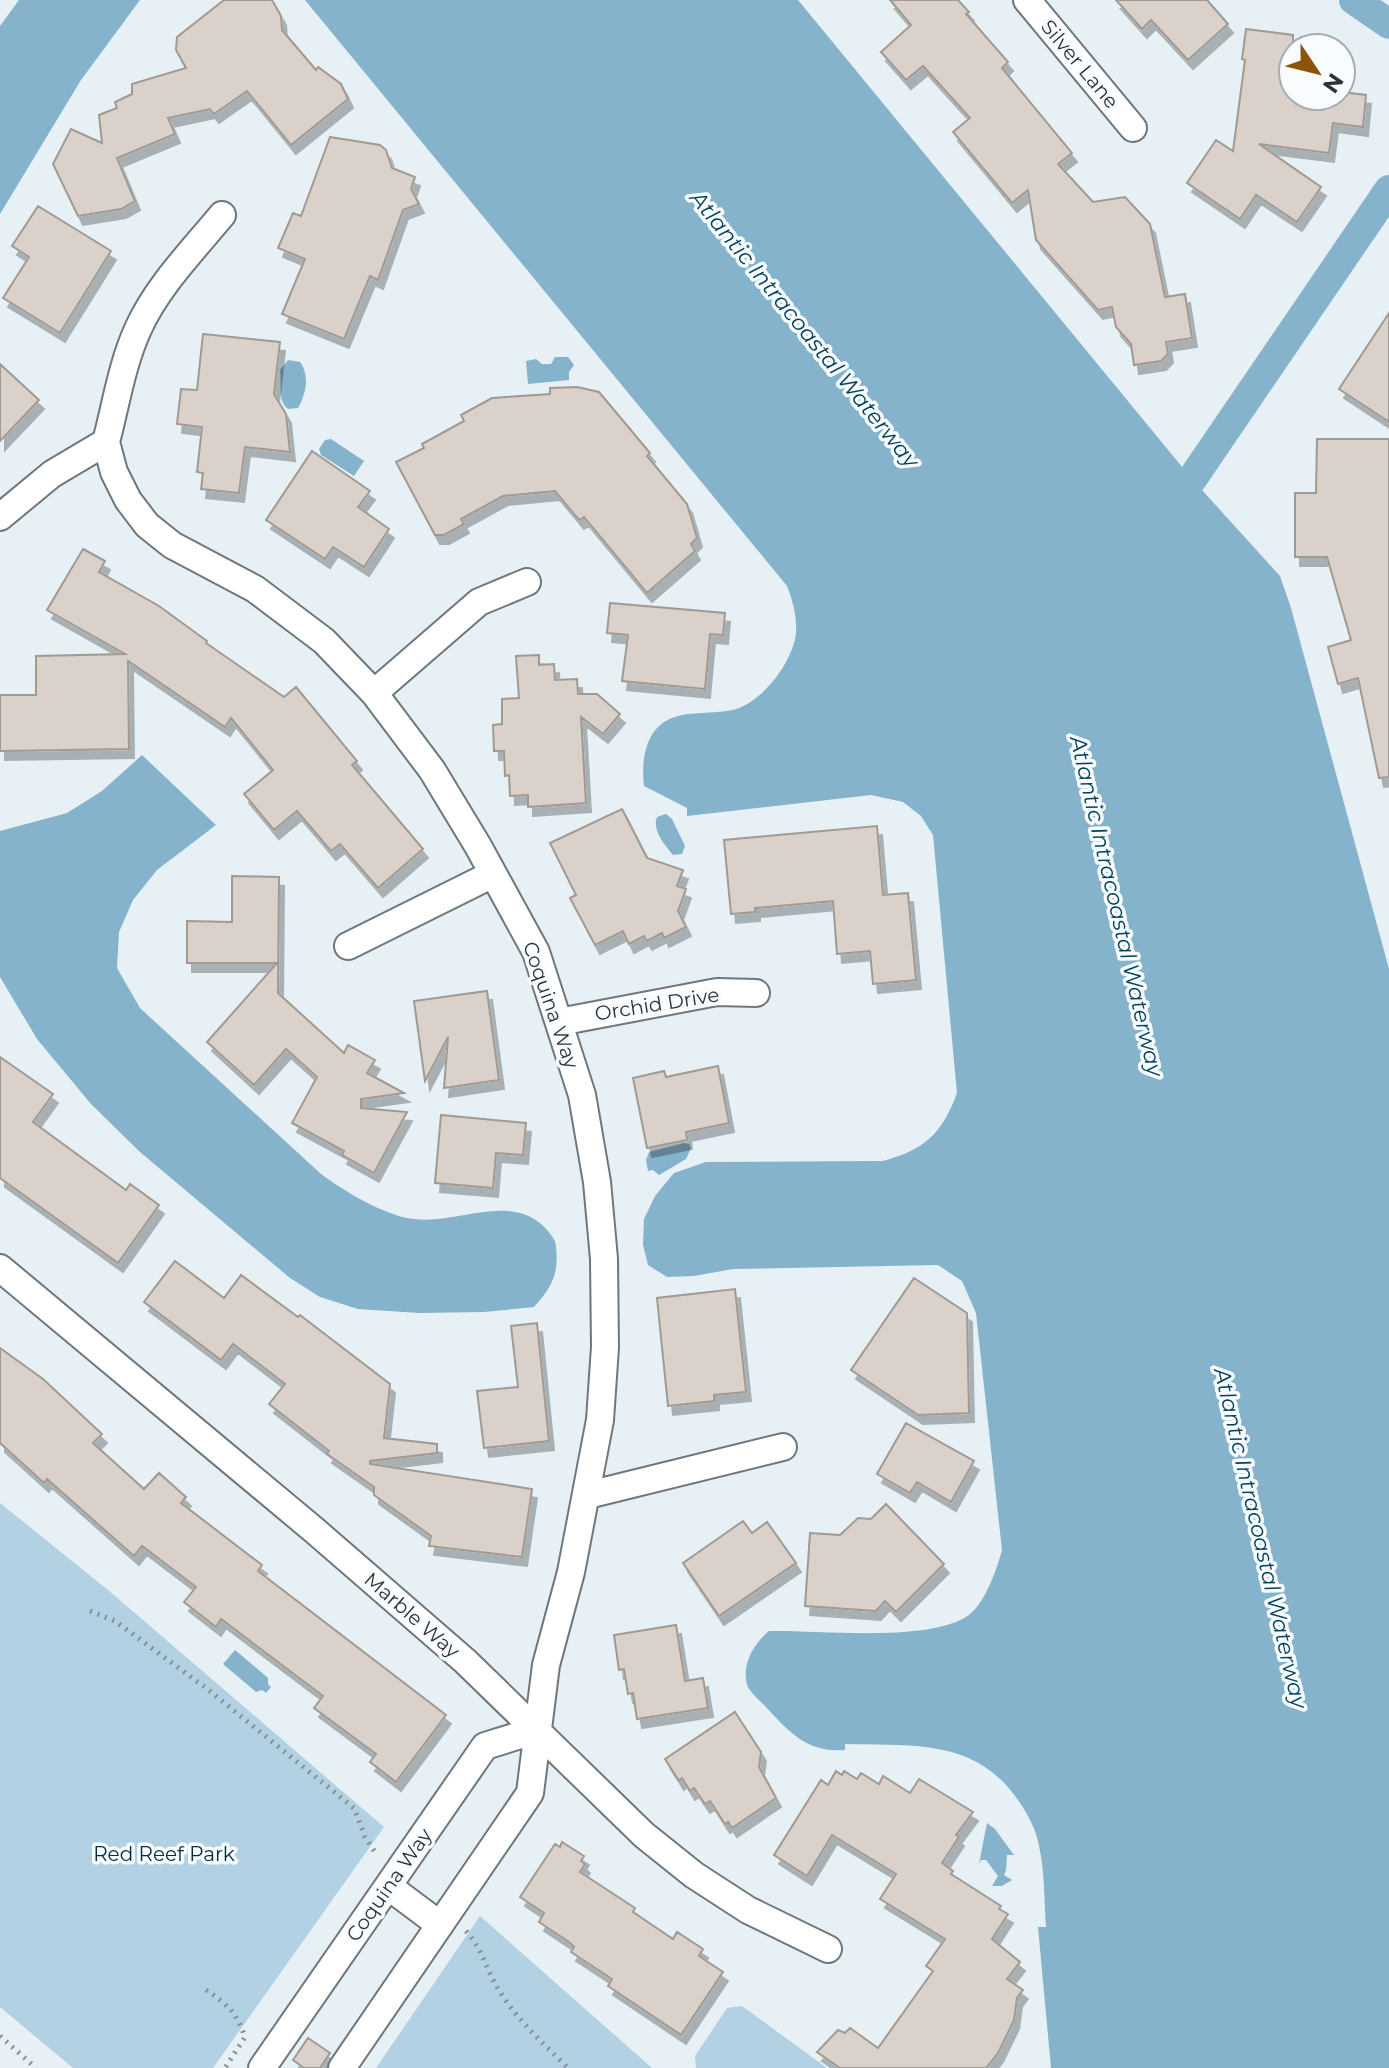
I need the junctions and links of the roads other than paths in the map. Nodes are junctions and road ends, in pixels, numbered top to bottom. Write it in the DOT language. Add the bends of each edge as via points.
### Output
graph roads {
  1 [pos="1027,0"];
  2 [pos="1133,128"];
  3 [pos="222,215"];
  4 [pos="106,442"];
  5 [pos="0,517"];
  6 [pos="527,582"];
  7 [pos="374,693"];
  8 [pos="493,874"];
  9 [pos="348,946"];
  10 [pos="756,993"];
  11 [pos="559,1022"];
  12 [pos="0,1268"];
  13 [pos="783,1447"];
  14 [pos="588,1495"];
  15 [pos="537,1730"];
  16 [pos="392,1881"];
  17 [pos="443,1920"];
  18 [pos="828,1949"];
  19 [pos="262,2068"];
  20 [pos="342,2068"];
  1 -- 2 [label="street, Silver Lane"];
  3 -- 4 [label="street" via="137,330"];
  4 -- 5 [label="street" via="52,474"];
  4 -- 7 [label="street, Coquina Way" via="114,472 147,525 301,622"];
  6 -- 7 [label="street" via="479,602"];
  7 -- 8 [label="street, Coquina Way" via="432,770"];
  8 -- 9 [label="street"];
  8 -- 11 [label="street, Coquina Way" via="536,952"];
  10 -- 11 [label="street, Orchid Drive" via="717,992"];
  11 -- 14 [label="street, Coquina Way" via="582,1095 604,1259 605,1347"];
  12 -- 15 [label="street, Marble Way" via="326,1540"];
  13 -- 14 [label="street"];
  14 -- 15 [label="street, Coquina Way" via="546,1665"];
  15 -- 16 [label="street, Coquina Way" via="485,1746"];
  15 -- 17 [label="street, Coquina Way" via="530,1793"];
  15 -- 18 [label="street, Marble Way" via="644,1835 694,1875 776,1925"];
  16 -- 17 [label="street"];
  16 -- 19 [label="street, Coquina Way"];
  17 -- 20 [label="street, Coquina Way"];
}
